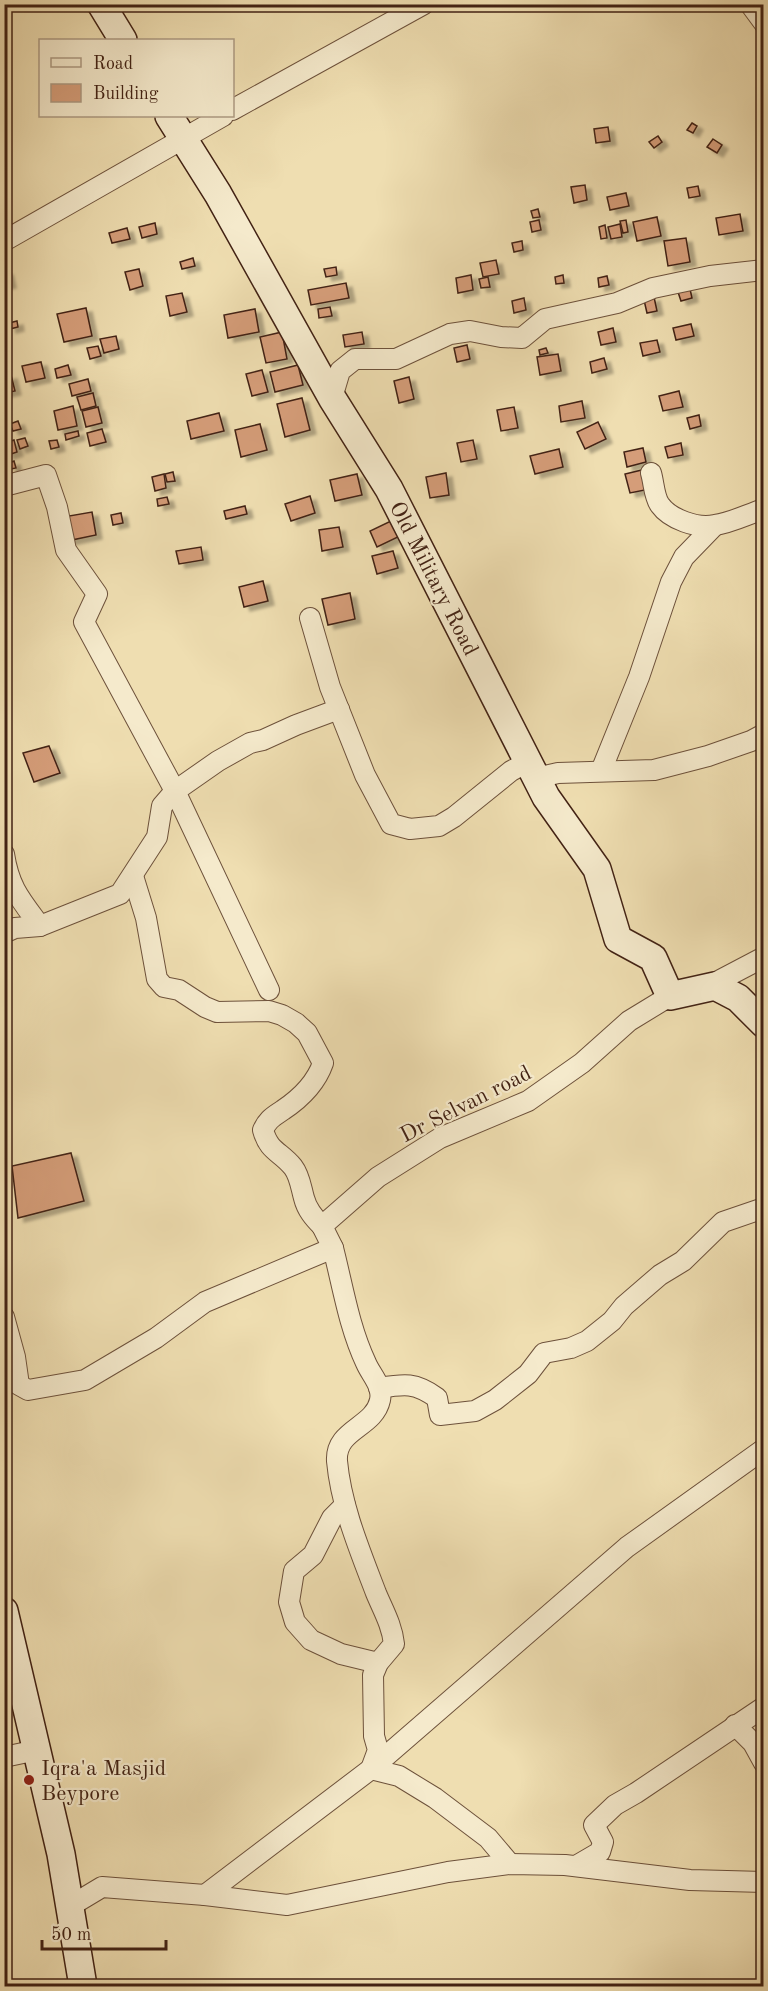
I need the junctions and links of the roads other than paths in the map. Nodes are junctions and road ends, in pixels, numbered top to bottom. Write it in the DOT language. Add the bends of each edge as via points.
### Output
graph roads {
  1 [pos="101,4"];
  2 [pos="424,4"];
  3 [pos="750,4"];
  4 [pos="764,23"];
  5 [pos="122,39"];
  6 [pos="234,109"];
  7 [pos="219,117"];
  8 [pos="176,127"];
  9 [pos="4,240"];
  10 [pos="764,270"];
  11 [pos="332,398"];
  12 [pos="651,473"];
  13 [pos="4,486"];
  14 [pos="764,508"];
  15 [pos="714,526"];
  16 [pos="310,618"];
  17 [pos="339,709"];
  18 [pos="764,734"];
  19 [pos="532,770"];
  20 [pos="601,771"];
  21 [pos="175,790"];
  22 [pos="4,854"];
  23 [pos="133,876"];
  24 [pos="40,926"];
  25 [pos="4,933"];
  26 [pos="764,957"];
  27 [pos="710,987"];
  28 [pos="269,990"];
  29 [pos="670,996"];
  30 [pos="764,1024"];
  31 [pos="764,1208"];
  32 [pos="322,1226"];
  33 [pos="333,1248"];
  34 [pos="4,1317"];
  35 [pos="378,1388"];
  36 [pos="764,1449"];
  37 [pos="345,1505"];
  38 [pos="4,1611"];
  39 [pos="378,1663"];
  40 [pos="764,1707"];
  41 [pos="735,1725"];
  42 [pos="37,1750"];
  43 [pos="4,1757"];
  44 [pos="764,1763"];
  45 [pos="371,1769"];
  46 [pos="510,1864"];
  47 [pos="576,1866"];
  48 [pos="764,1882"];
  49 [pos="205,1895"];
  50 [pos="73,1927"];
  51 [pos="83,1986"];
  1 -- 5 [label="main road"];
  2 -- 6 [label="street"];
  3 -- 4 [label="street"];
  7 -- 8 [label="street"];
  8 -- 9 [label="street"];
  8 -- 11 [label="main road, Old Military Road"];
  10 -- 11 [label="street" via="653,288 617,303 545,319 522,338 470,331 450,334 396,358 355,359 340,371"];
  11 -- 19 [label="main road, Old Military Road" via="389,489"];
  12 -- 15 [label="street" via="658,503 666,511 696,525"];
  13 -- 21 [label="street" via="45,475 66,550 98,594 84,622"];
  14 -- 15 [label="street"];
  15 -- 20 [label="street" via="684,557 671,582"];
  16 -- 17 [label="street"];
  17 -- 19 [label="street" via="365,775 391,824 410,829 439,826 511,771"];
  17 -- 21 [label="street" via="250,743"];
  18 -- 20 [label="street" via="708,756 654,770"];
  19 -- 20 [label="street"];
  19 -- 29 [label="main road, Old Military Road" via="546,797 597,869 618,939 653,958"];
  21 -- 23 [label="street" via="162,806 157,837"];
  21 -- 28 [label="street"];
  22 -- 24 [label="street" via="8,876"];
  23 -- 24 [label="street" via="120,894"];
  23 -- 32 [label="street" via="146,918 157,979 164,987 179,990 217,1011 269,1011 282,1015 307,1033 323,1063 318,1077 302,1095 268,1119 263,1130 266,1143 293,1167 310,1213"];
  24 -- 25 [label="street"];
  26 -- 27 [label="street"];
  27 -- 29 [label="main road"];
  27 -- 30 [label="main road" via="738,998"];
  29 -- 32 [label="street, Dr Selvan road" via="629,1021 582,1063 528,1101 440,1138 378,1177"];
  31 -- 35 [label="street" via="723,1222 683,1261 624,1306 600,1332 571,1348 544,1353 528,1374 475,1411 440,1415 437,1398 424,1388"];
  32 -- 33 [label="street"];
  33 -- 34 [label="street" via="205,1302 156,1338 85,1380 28,1390 19,1385"];
  33 -- 35 [label="street" via="349,1317"];
  35 -- 37 [label="street" via="380,1400 373,1415 341,1444 337,1459"];
  36 -- 45 [label="street" via="627,1546"];
  37 -- 39 [label="street" via="370,1579 392,1628 394,1644"];
  37 -- 39 [label="street" via="332,1518 313,1555 294,1571 289,1602 295,1622 311,1640 341,1654"];
  38 -- 42 [label="main road"];
  39 -- 45 [label="street" via="373,1675 374,1736 378,1750"];
  40 -- 41 [label="street"];
  41 -- 44 [label="street" via="753,1743"];
  41 -- 47 [label="street" via="615,1805 594,1824 603,1842 600,1852"];
  42 -- 43 [label="street"];
  42 -- 50 [label="main road"];
  45 -- 46 [label="street" via="399,1776 435,1798 488,1838"];
  45 -- 49 [label="street"];
  46 -- 47 [label="street"];
  46 -- 49 [label="street" via="448,1872 287,1905"];
  47 -- 48 [label="street" via="690,1880"];
  49 -- 50 [label="street" via="102,1887 72,1905"];
  50 -- 51 [label="main road"];
}
